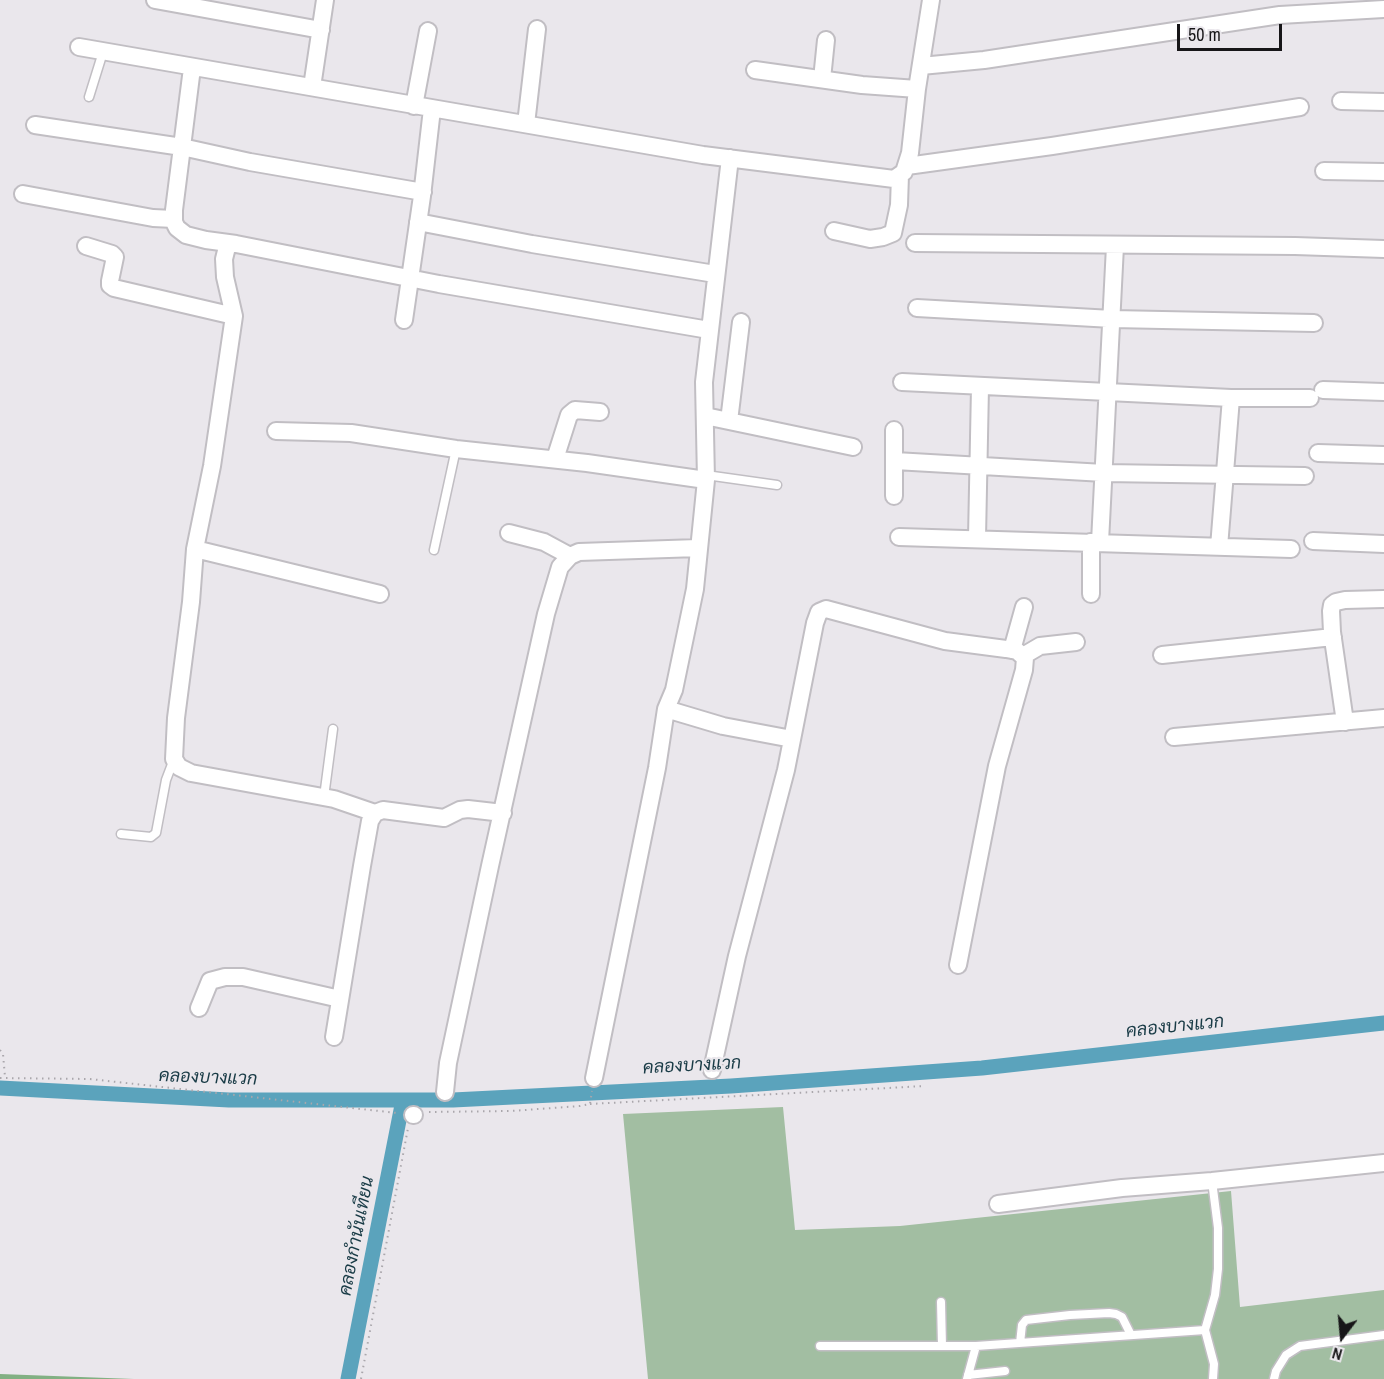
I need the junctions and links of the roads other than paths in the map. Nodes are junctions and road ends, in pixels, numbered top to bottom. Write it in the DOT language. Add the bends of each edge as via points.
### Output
graph roads {
  1 [pos="155,0"];
  2 [pos="325,0"];
  3 [pos="931,0"];
  4 [pos="1281,8"];
  5 [pos="1384,9"];
  6 [pos="537,29"];
  7 [pos="321,30"];
  8 [pos="428,31"];
  9 [pos="826,40"];
  10 [pos="79,47"];
  11 [pos="103,52"];
  12 [pos="921,66"];
  13 [pos="192,68"];
  14 [pos="755,70"];
  15 [pos="822,79"];
  16 [pos="312,87"];
  17 [pos="917,88"];
  18 [pos="89,97"];
  19 [pos="1341,101"];
  20 [pos="1384,102"];
  21 [pos="414,106"];
  22 [pos="1300,108"];
  23 [pos="432,110"];
  24 [pos="35,124"];
  25 [pos="526,124"];
  26 [pos="182,147"];
  27 [pos="730,158"];
  28 [pos="903,171"];
  29 [pos="1324,171"];
  30 [pos="1384,172"];
  31 [pos="423,192"];
  32 [pos="23,194"];
  33 [pos="174,219"];
  34 [pos="418,222"];
  35 [pos="834,231"];
  36 [pos="228,243"];
  37 [pos="915,243"];
  38 [pos="86,246"];
  39 [pos="1115,246"];
  40 [pos="1384,249"];
  41 [pos="715,274"];
  42 [pos="409,278"];
  43 [pos="917,309"];
  44 [pos="234,316"];
  45 [pos="1112,319"];
  46 [pos="404,321"];
  47 [pos="741,322"];
  48 [pos="1314,323"];
  49 [pos="709,330"];
  50 [pos="903,382"];
  51 [pos="980,387"];
  52 [pos="1107,392"];
  53 [pos="1384,392"];
  54 [pos="1231,398"];
  55 [pos="600,412"];
  56 [pos="705,416"];
  57 [pos="729,421"];
  58 [pos="894,430"];
  59 [pos="276,431"];
  60 [pos="853,447"];
  61 [pos="456,449"];
  62 [pos="1318,453"];
  63 [pos="1384,455"];
  64 [pos="555,459"];
  65 [pos="895,461"];
  66 [pos="980,466"];
  67 [pos="1104,473"];
  68 [pos="1225,474"];
  69 [pos="1305,476"];
  70 [pos="706,477"];
  71 [pos="777,485"];
  72 [pos="894,496"];
  73 [pos="509,533"];
  74 [pos="899,537"];
  75 [pos="977,538"];
  76 [pos="1313,541"];
  77 [pos="1095,542"];
  78 [pos="1384,544"];
  79 [pos="1219,547"];
  80 [pos="698,548"];
  81 [pos="195,549"];
  82 [pos="1291,549"];
  83 [pos="434,550"];
  84 [pos="570,556"];
  85 [pos="380,594"];
  86 [pos="1091,594"];
  87 [pos="1384,599"];
  88 [pos="1024,607"];
  89 [pos="1333,637"];
  90 [pos="1076,642"];
  91 [pos="1017,653"];
  92 [pos="1162,655"];
  93 [pos="666,709"];
  94 [pos="1384,718"];
  95 [pos="1345,722"];
  96 [pos="333,729"];
  97 [pos="1174,737"];
  98 [pos="792,739"];
  99 [pos="174,759"];
  100 [pos="324,797"];
  101 [pos="375,813"];
  102 [pos="503,813"];
  103 [pos="121,834"];
  104 [pos="958,965"];
  105 [pos="340,999"];
  106 [pos="199,1008"];
  107 [pos="334,1037"];
  108 [pos="712,1070"];
  109 [pos="594,1078"];
  110 [pos="443,1100"];
  111 [pos="1384,1163"];
  112 [pos="1212,1181"];
  113 [pos="998,1204"];
  114 [pos="941,1302"];
  115 [pos="1205,1330"];
  116 [pos="1131,1335"];
  117 [pos="1384,1335"];
  118 [pos="1020,1343"];
  119 [pos="942,1346"];
  120 [pos="975,1346"];
  121 [pos="820,1347"];
  122 [pos="1005,1371"];
  123 [pos="968,1377"];
  124 [pos="1213,1379"];
  125 [pos="1274,1379"];
  1 -- 7 [label="street"];
  2 -- 7 [label="street"];
  3 -- 12 [label="street"];
  4 -- 5 [label="street"];
  4 -- 12 [label="street" via="984,60"];
  6 -- 25 [label="street"];
  7 -- 16 [label="street"];
  8 -- 21 [label="street"];
  9 -- 15 [label="street"];
  10 -- 11 [label="street"];
  11 -- 13 [label="street"];
  11 -- 18 [label="lane"];
  12 -- 17 [label="street"];
  13 -- 16 [label="street"];
  13 -- 26 [label="street"];
  14 -- 15 [label="street"];
  15 -- 17 [label="street"];
  16 -- 21 [label="street"];
  17 -- 28 [label="street" via="910,153"];
  19 -- 20 [label="street"];
  21 -- 23 [label="street"];
  22 -- 28 [label="street"];
  23 -- 25 [label="street"];
  23 -- 31 [label="street"];
  24 -- 26 [label="street"];
  25 -- 27 [label="street"];
  26 -- 31 [label="street"];
  26 -- 33 [label="street"];
  27 -- 28 [label="street" via="894,179"];
  27 -- 41 [label="street"];
  28 -- 35 [label="street" via="893,233 870,239"];
  29 -- 30 [label="street"];
  31 -- 34 [label="street"];
  32 -- 33 [label="street" via="153,219"];
  33 -- 36 [label="street" via="186,235"];
  34 -- 41 [label="street"];
  34 -- 42 [label="street"];
  36 -- 42 [label="street"];
  36 -- 44 [label="street" via="225,277"];
  37 -- 39 [label="street"];
  38 -- 44 [label="street" via="115,257 110,281 114,288"];
  39 -- 40 [label="street"];
  39 -- 45 [label="street"];
  41 -- 49 [label="street"];
  42 -- 46 [label="street"];
  42 -- 49 [label="street"];
  43 -- 45 [label="street"];
  44 -- 81 [label="street" via="213,466"];
  45 -- 48 [label="street"];
  45 -- 52 [label="street"];
  47 -- 57 [label="street"];
  49 -- 56 [label="street"];
  50 -- 51 [label="street"];
  51 -- 52 [label="street"];
  51 -- 66 [label="street"];
  52 -- 54 [label="street"];
  52 -- 67 [label="street"];
  53 -- 54 [label="street"];
  54 -- 68 [label="street"];
  55 -- 64 [label="street" via="575,410 569,415"];
  56 -- 57 [label="street"];
  56 -- 70 [label="street"];
  57 -- 60 [label="street"];
  58 -- 65 [label="street"];
  59 -- 61 [label="street" via="351,433"];
  61 -- 64 [label="street"];
  61 -- 83 [label="lane"];
  62 -- 63 [label="street"];
  64 -- 70 [label="street"];
  65 -- 66 [label="street"];
  65 -- 72 [label="street"];
  66 -- 67 [label="street"];
  66 -- 75 [label="street"];
  67 -- 68 [label="street"];
  67 -- 77 [label="street"];
  68 -- 69 [label="street"];
  68 -- 79 [label="street"];
  70 -- 71 [label="lane"];
  70 -- 80 [label="street"];
  73 -- 84 [label="street" via="544,542"];
  74 -- 75 [label="street"];
  75 -- 77 [label="street"];
  76 -- 78 [label="street"];
  77 -- 79 [label="street"];
  77 -- 86 [label="street"];
  79 -- 82 [label="street"];
  80 -- 84 [label="street" via="579,552"];
  80 -- 93 [label="street" via="695,589 674,690"];
  81 -- 85 [label="street"];
  81 -- 99 [label="street"];
  84 -- 102 [label="street" via="560,567 546,614"];
  87 -- 89 [label="street" via="1336,602 1331,611"];
  88 -- 91 [label="street"];
  89 -- 92 [label="street"];
  89 -- 95 [label="street"];
  90 -- 91 [label="street"];
  91 -- 98 [label="street" via="945,641 826,609 819,612 815,623"];
  91 -- 104 [label="street" via="1025,658 1024,670 998,766"];
  93 -- 98 [label="street" via="723,726"];
  93 -- 109 [label="street"];
  94 -- 95 [label="street"];
  95 -- 97 [label="street"];
  96 -- 100 [label="lane"];
  98 -- 108 [label="street"];
  99 -- 100 [label="street" via="191,773"];
  99 -- 103 [label="lane" via="156,833 151,837"];
  100 -- 101 [label="street"];
  101 -- 102 [label="street" via="383,810 444,818 468,809"];
  101 -- 105 [label="street" via="370,821"];
  102 -- 110 [label="street"];
  105 -- 106 [label="street" via="243,977 225,977 210,981"];
  105 -- 107 [label="street"];
  111 -- 112 [label="street"];
  112 -- 113 [label="street"];
  112 -- 115 [label="lane" via="1218,1269"];
  114 -- 119 [label="lane"];
  115 -- 116 [label="lane"];
  115 -- 124 [label="lane" via="1214,1364"];
  116 -- 118 [label="lane"];
  116 -- 118 [label="lane" via="1122,1317 1116,1314 1070,1315 1026,1320"];
  117 -- 125 [label="lane" via="1300,1346 1286,1355"];
  118 -- 120 [label="lane"];
  119 -- 120 [label="lane"];
  119 -- 121 [label="lane"];
  120 -- 123 [label="lane"];
  122 -- 123 [label="lane"];
}
